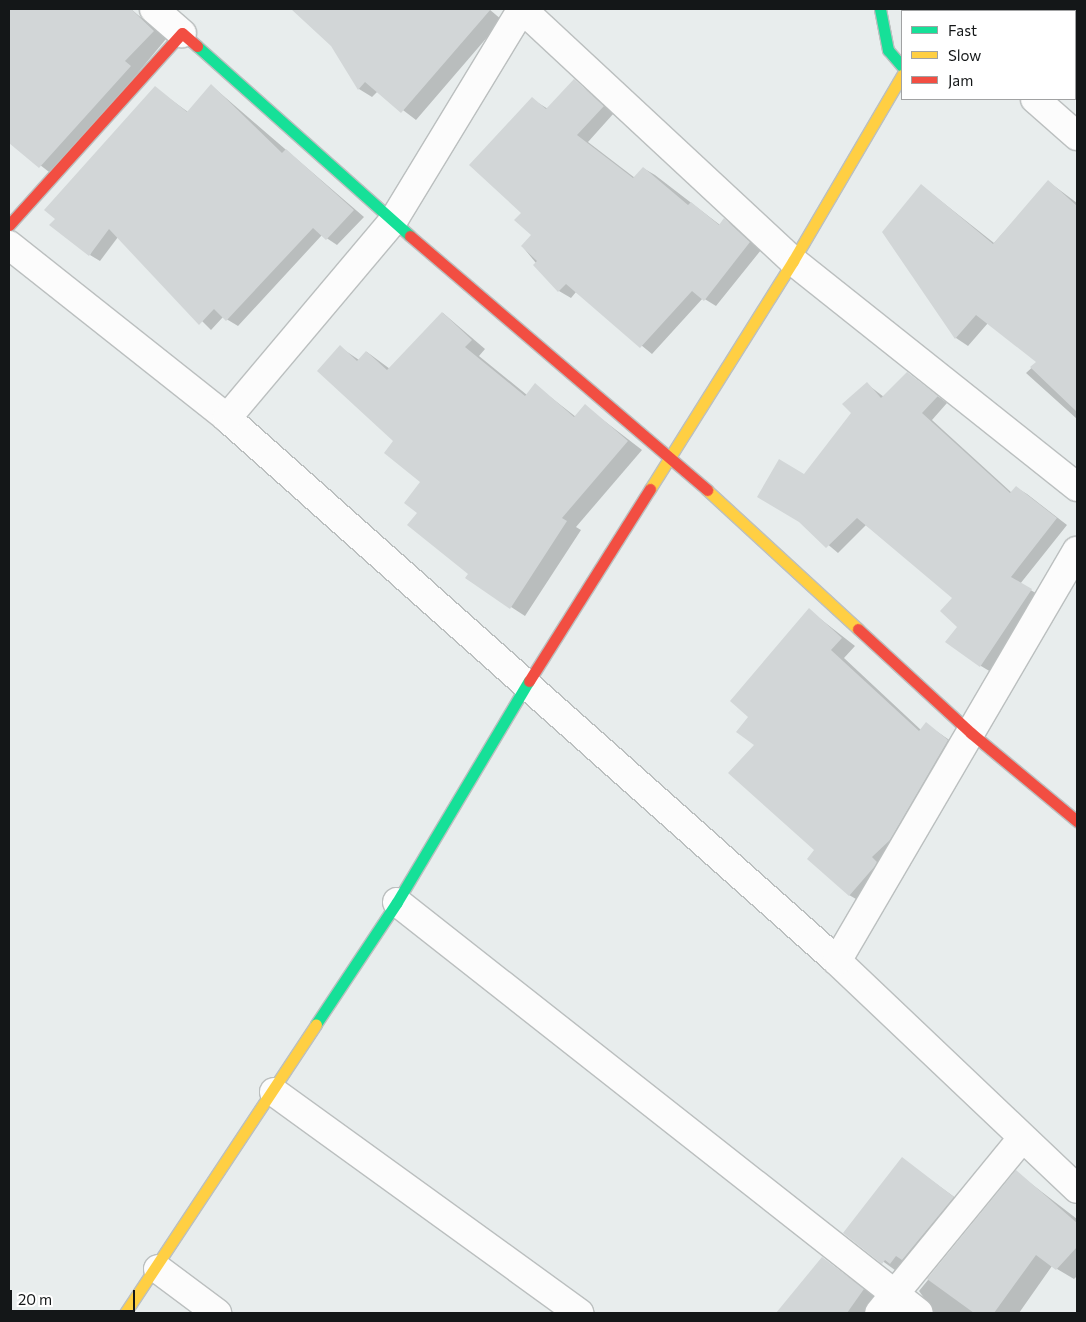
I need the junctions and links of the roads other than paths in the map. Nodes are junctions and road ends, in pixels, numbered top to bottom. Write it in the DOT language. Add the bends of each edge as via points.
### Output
graph roads {
  1 [pos="154,9"];
  2 [pos="522,9"];
  3 [pos="880,9"];
  4 [pos="182,33"];
  5 [pos="901,65"];
  6 [pos="901,77"];
  7 [pos="1037,100"];
  8 [pos="1077,136"];
  9 [pos="393,221"];
  10 [pos="9,225"];
  11 [pos="9,246"];
  12 [pos="793,261"];
  13 [pos="227,418"];
  14 [pos="670,456"];
  15 [pos="1077,487"];
  16 [pos="1077,552"];
  17 [pos="527,684"];
  18 [pos="971,734"];
  19 [pos="1077,820"];
  20 [pos="397,902"];
  21 [pos="837,961"];
  22 [pos="274,1092"];
  23 [pos="1022,1138"];
  24 [pos="1077,1189"];
  25 [pos="158,1269"];
  26 [pos="887,1303"];
  27 [pos="126,1313"];
  28 [pos="217,1313"];
  29 [pos="579,1313"];
  30 [pos="919,1313"];
  1 -- 4 [label="street"];
  2 -- 9 [label="street"];
  2 -- 12 [label="street"];
  3 -- 5 [label="street" via="881,31 888,50"];
  4 -- 9 [label="street"];
  4 -- 10 [label="street"];
  6 -- 12 [label="street"];
  7 -- 8 [label="street"];
  9 -- 13 [label="street"];
  9 -- 14 [label="street"];
  11 -- 13 [label="street"];
  12 -- 14 [label="street"];
  12 -- 15 [label="street"];
  13 -- 17 [label="street"];
  14 -- 17 [label="street"];
  14 -- 18 [label="street"];
  16 -- 18 [label="street"];
  17 -- 20 [label="street"];
  17 -- 21 [label="street"];
  18 -- 19 [label="street"];
  18 -- 21 [label="street"];
  20 -- 22 [label="street"];
  20 -- 26 [label="street"];
  21 -- 23 [label="street"];
  22 -- 25 [label="street"];
  22 -- 29 [label="street"];
  23 -- 24 [label="street"];
  23 -- 26 [label="street"];
  25 -- 27 [label="street"];
  25 -- 28 [label="street"];
  26 -- 30 [label="street"];
}
